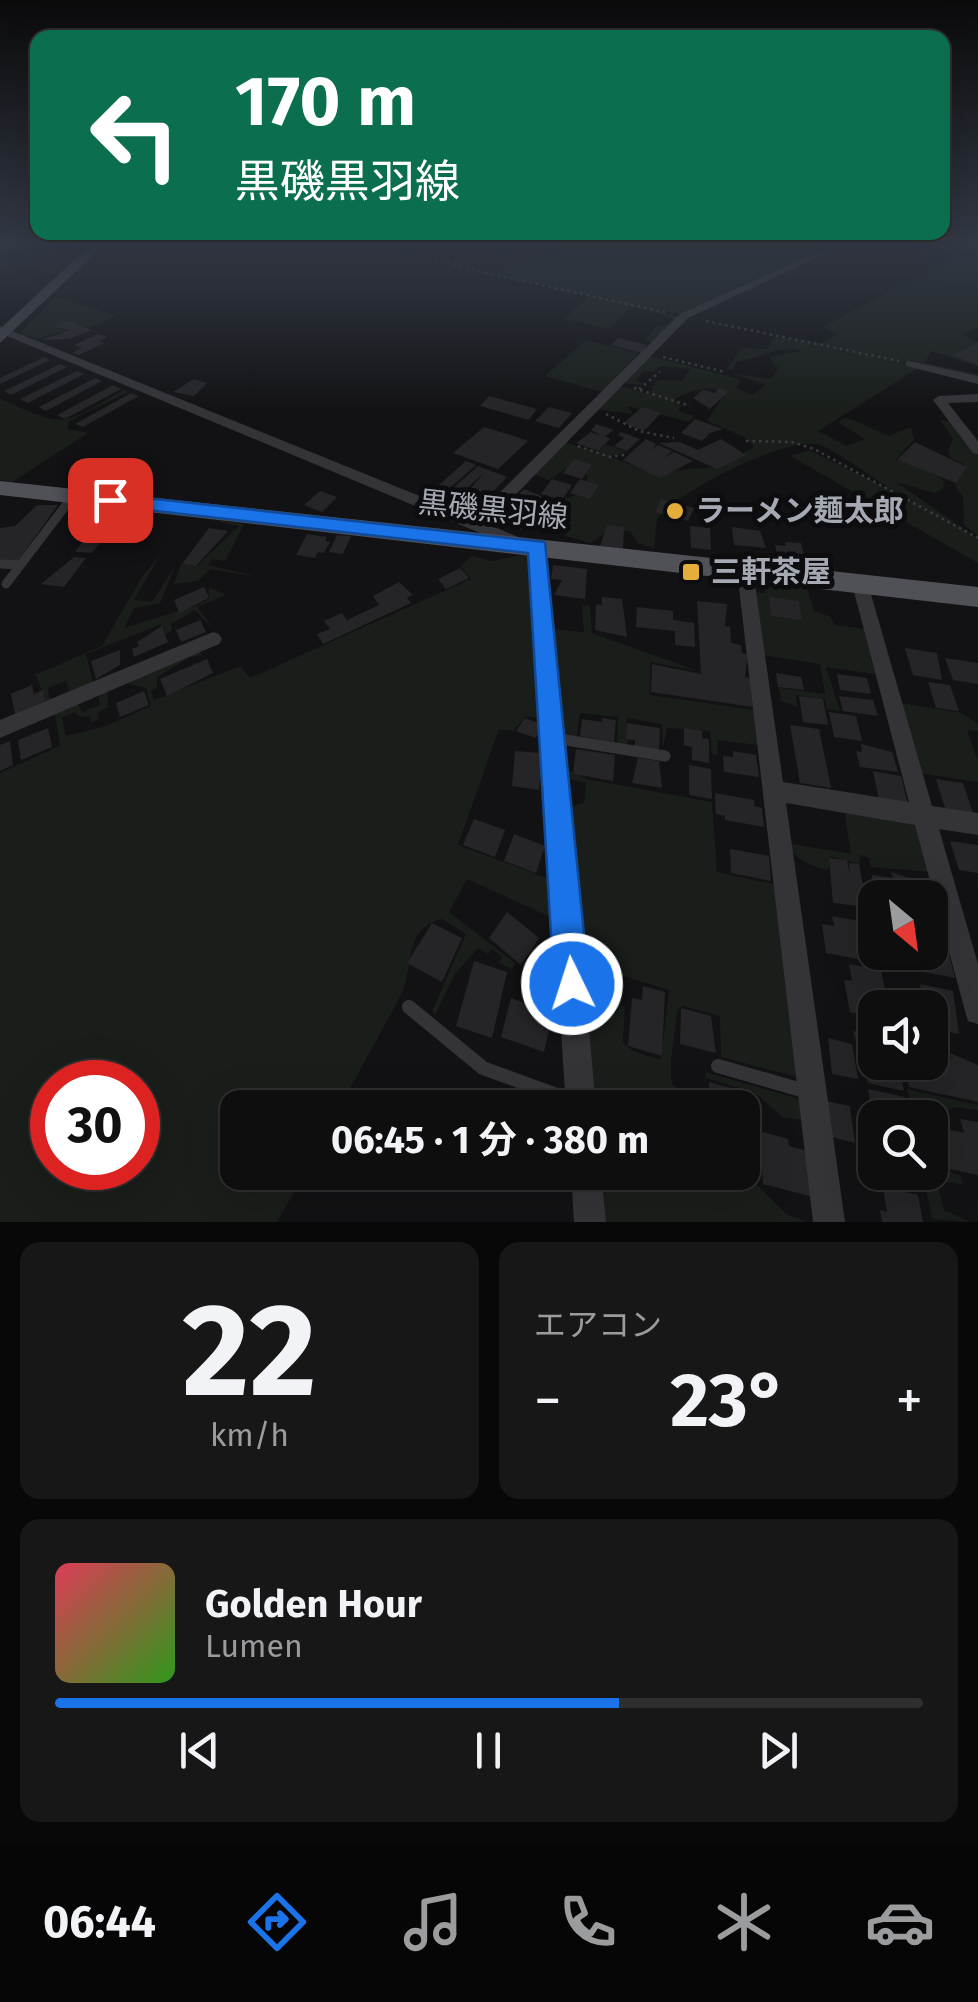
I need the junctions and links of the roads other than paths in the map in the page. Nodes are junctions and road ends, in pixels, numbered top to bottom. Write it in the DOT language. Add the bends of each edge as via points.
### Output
graph roads {
  1 [pos="39,299"];
  2 [pos="721,299"];
  3 [pos="2,333"];
  4 [pos="910,364"];
  5 [pos="978,380"];
  6 [pos="978,398"];
  7 [pos="978,450"];
  8 [pos="0,488"];
  9 [pos="73,496"];
  10 [pos="478,524"];
  11 [pos="532,546"];
  12 [pos="0,564"];
  13 [pos="20,565"];
  14 [pos="745,571"];
  15 [pos="6,584"];
  16 [pos="860,584"];
  17 [pos="978,599"];
  18 [pos="213,639"];
  19 [pos="0,729"];
  20 [pos="552,738"];
  21 [pos="665,756"];
  22 [pos="773,792"];
  23 [pos="922,815"];
  24 [pos="978,824"];
  25 [pos="409,1008"];
  26 [pos="978,1010"];
  27 [pos="718,1066"];
  28 [pos="541,1090"];
  29 [pos="580,1090"];
  30 [pos="812,1093"];
  31 [pos="587,1190"];
  32 [pos="590,1222"];
  33 [pos="829,1222"];
  1 -- 3 [label="street"];
  2 -- 10 [label="street" via="684,316"];
  3 -- 10 [label="street"];
  4 -- 5 [label="street"];
  6 -- 7 [label="street" via="939,400"];
  8 -- 9 [label="main road, 黒磯黒羽線"];
  9 -- 11 [label="main road, 黒磯黒羽線"];
  9 -- 13 [label="lane"];
  10 -- 11 [label="street"];
  11 -- 14 [label="main road, 黒磯黒羽線"];
  11 -- 20 [label="street"];
  12 -- 13 [label="lane"];
  13 -- 15 [label="lane"];
  14 -- 16 [label="main road, 黒磯黒羽線"];
  14 -- 22 [label="street"];
  16 -- 17 [label="main road, 黒磯黒羽線"];
  16 -- 23 [label="street"];
  18 -- 19 [label="street"];
  20 -- 21 [label="lane"];
  20 -- 29 [label="street"];
  22 -- 23 [label="street"];
  22 -- 30 [label="street"];
  23 -- 24 [label="street"];
  23 -- 26 [label="street"];
  25 -- 28 [label="lane" via="483,1068"];
  27 -- 30 [label="lane"];
  30 -- 33 [label="street"];
  31 -- 32 [label="street"];
}
